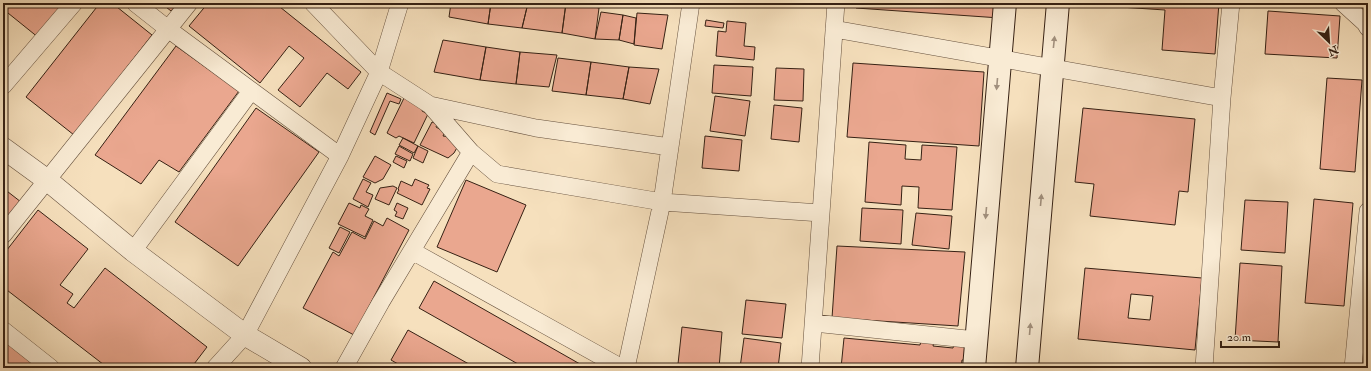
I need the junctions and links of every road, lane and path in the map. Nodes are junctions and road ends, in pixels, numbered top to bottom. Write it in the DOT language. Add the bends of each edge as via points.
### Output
graph roads {
  1 [pos="74,3"];
  2 [pos="135,3"];
  3 [pos="189,3"];
  4 [pos="313,3"];
  5 [pos="400,3"];
  6 [pos="690,3"];
  7 [pos="836,3"];
  8 [pos="1005,3"];
  9 [pos="1058,3"];
  10 [pos="1231,3"];
  11 [pos="1343,3"];
  12 [pos="1368,28"];
  13 [pos="168,29"];
  14 [pos="834,29"];
  15 [pos="999,59"];
  16 [pos="1052,68"];
  17 [pos="379,72"];
  18 [pos="3,86"];
  19 [pos="251,91"];
  20 [pos="1222,98"];
  21 [pos="430,105"];
  22 [pos="670,147"];
  23 [pos="3,148"];
  24 [pos="471,152"];
  25 [pos="340,156"];
  26 [pos="46,180"];
  27 [pos="662,202"];
  28 [pos="1368,211"];
  29 [pos="821,213"];
  30 [pos="3,235"];
  31 [pos="412,250"];
  32 [pos="133,251"];
  33 [pos="814,323"];
  34 [pos="3,330"];
  35 [pos="245,334"];
  36 [pos="976,340"];
  37 [pos="51,368"];
  38 [pos="215,368"];
  39 [pos="301,368"];
  40 [pos="344,368"];
  41 [pos="622,368"];
  42 [pos="626,368"];
  43 [pos="810,368"];
  44 [pos="974,368"];
  45 [pos="1027,368"];
  46 [pos="1204,368"];
  47 [pos="1353,368"];
  1 -- 18 [label="street"];
  2 -- 13 [label="street"];
  3 -- 13 [label="street"];
  4 -- 17 [label="street"];
  5 -- 17 [label="street"];
  6 -- 22 [label="street"];
  7 -- 14 [label="street"];
  8 -- 15 [label="main road"];
  16 -- 9 [label="main road, one-way"];
  10 -- 20 [label="street"];
  11 -- 12 [label="street"];
  13 -- 19 [label="street"];
  13 -- 26 [label="street"];
  14 -- 15 [label="street"];
  14 -- 29 [label="street"];
  15 -- 16 [label="street"];
  15 -- 36 [label="main road, one-way"];
  16 -- 20 [label="street"];
  45 -- 16 [label="main road, one-way"];
  17 -- 21 [label="street"];
  17 -- 25 [label="street"];
  19 -- 25 [label="street"];
  19 -- 32 [label="street"];
  20 -- 46 [label="street"];
  21 -- 22 [label="street" via="536,128"];
  21 -- 24 [label="street"];
  22 -- 27 [label="street"];
  23 -- 26 [label="street"];
  24 -- 27 [label="street" via="498,174"];
  24 -- 31 [label="street"];
  25 -- 35 [label="street"];
  26 -- 30 [label="street"];
  26 -- 32 [label="street"];
  27 -- 29 [label="street"];
  27 -- 42 [label="street"];
  28 -- 47 [label="street"];
  29 -- 33 [label="street"];
  31 -- 40 [label="street"];
  31 -- 41 [label="street"];
  32 -- 35 [label="street"];
  33 -- 36 [label="street"];
  33 -- 43 [label="street"];
  34 -- 37 [label="street"];
  35 -- 38 [label="street"];
  35 -- 39 [label="street"];
  36 -- 44 [label="main road"];
}
